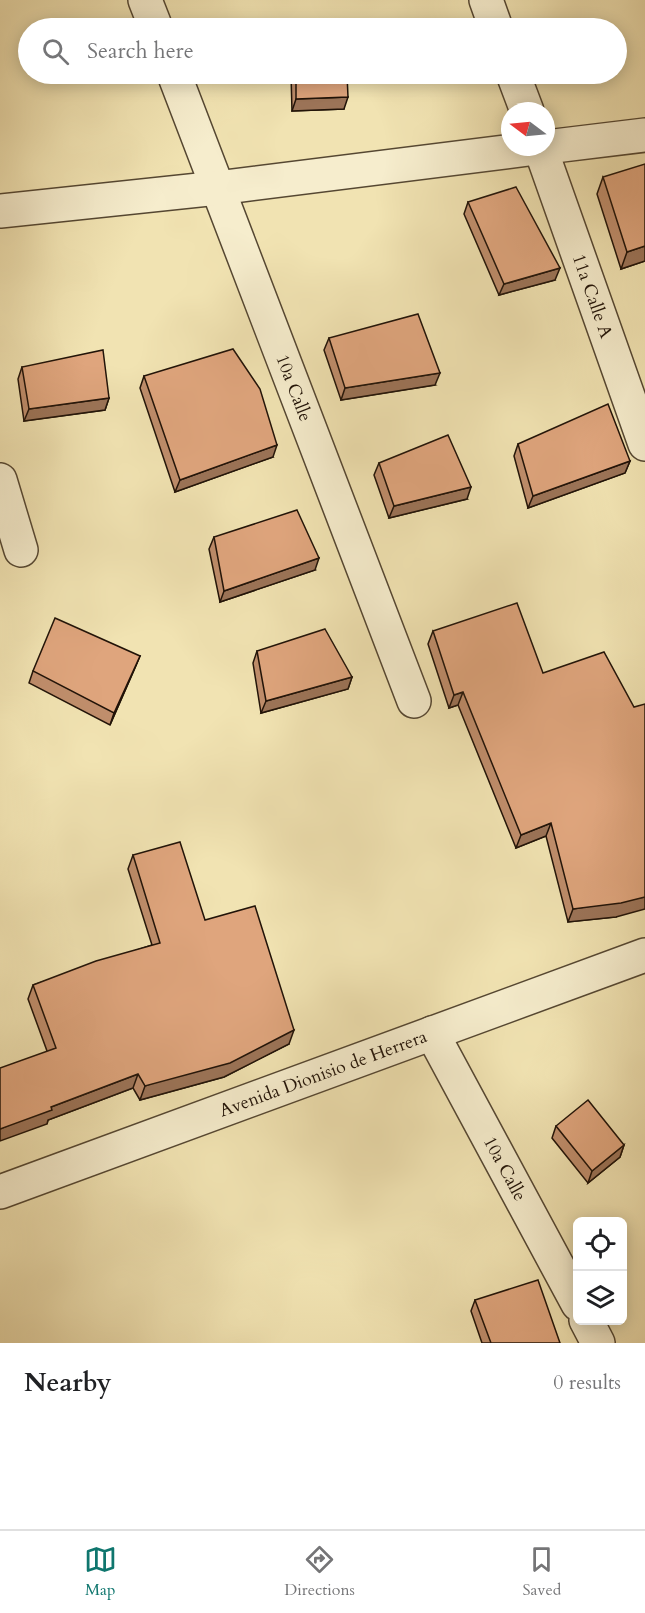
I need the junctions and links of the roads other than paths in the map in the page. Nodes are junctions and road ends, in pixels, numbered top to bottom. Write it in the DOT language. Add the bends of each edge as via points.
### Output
graph roads {
  1 [pos="146,0"];
  2 [pos="486,0"];
  3 [pos="152,18"];
  4 [pos="492,18"];
  5 [pos="178,84"];
  6 [pos="517,84"];
  7 [pos="524,102"];
  8 [pos="645,135"];
  9 [pos="555,146"];
  10 [pos="501,152"];
  11 [pos="546,156"];
  12 [pos="218,188"];
  13 [pos="0,211"];
  14 [pos="645,444"];
  15 [pos="0,480"];
  16 [pos="21,550"];
  17 [pos="414,701"];
  18 [pos="645,955"];
  19 [pos="432,1033"];
  20 [pos="0,1192"];
  21 [pos="573,1295"];
  22 [pos="589,1325"];
  23 [pos="598,1343"];
  1 -- 3 [label="street"];
  2 -- 4 [label="street"];
  5 -- 12 [label="street, 10a Calle"];
  6 -- 7 [label="street"];
  8 -- 9 [label="street"];
  10 -- 12 [label="street"];
  11 -- 14 [label="street, 11a Calle A"];
  12 -- 13 [label="street"];
  12 -- 17 [label="street, 10a Calle"];
  15 -- 16 [label="street"];
  18 -- 19 [label="street, Avenida Dionisio de Herrera"];
  19 -- 20 [label="street, Avenida Dionisio de Herrera"];
  19 -- 21 [label="street, 10a Calle"];
  22 -- 23 [label="street"];
}
